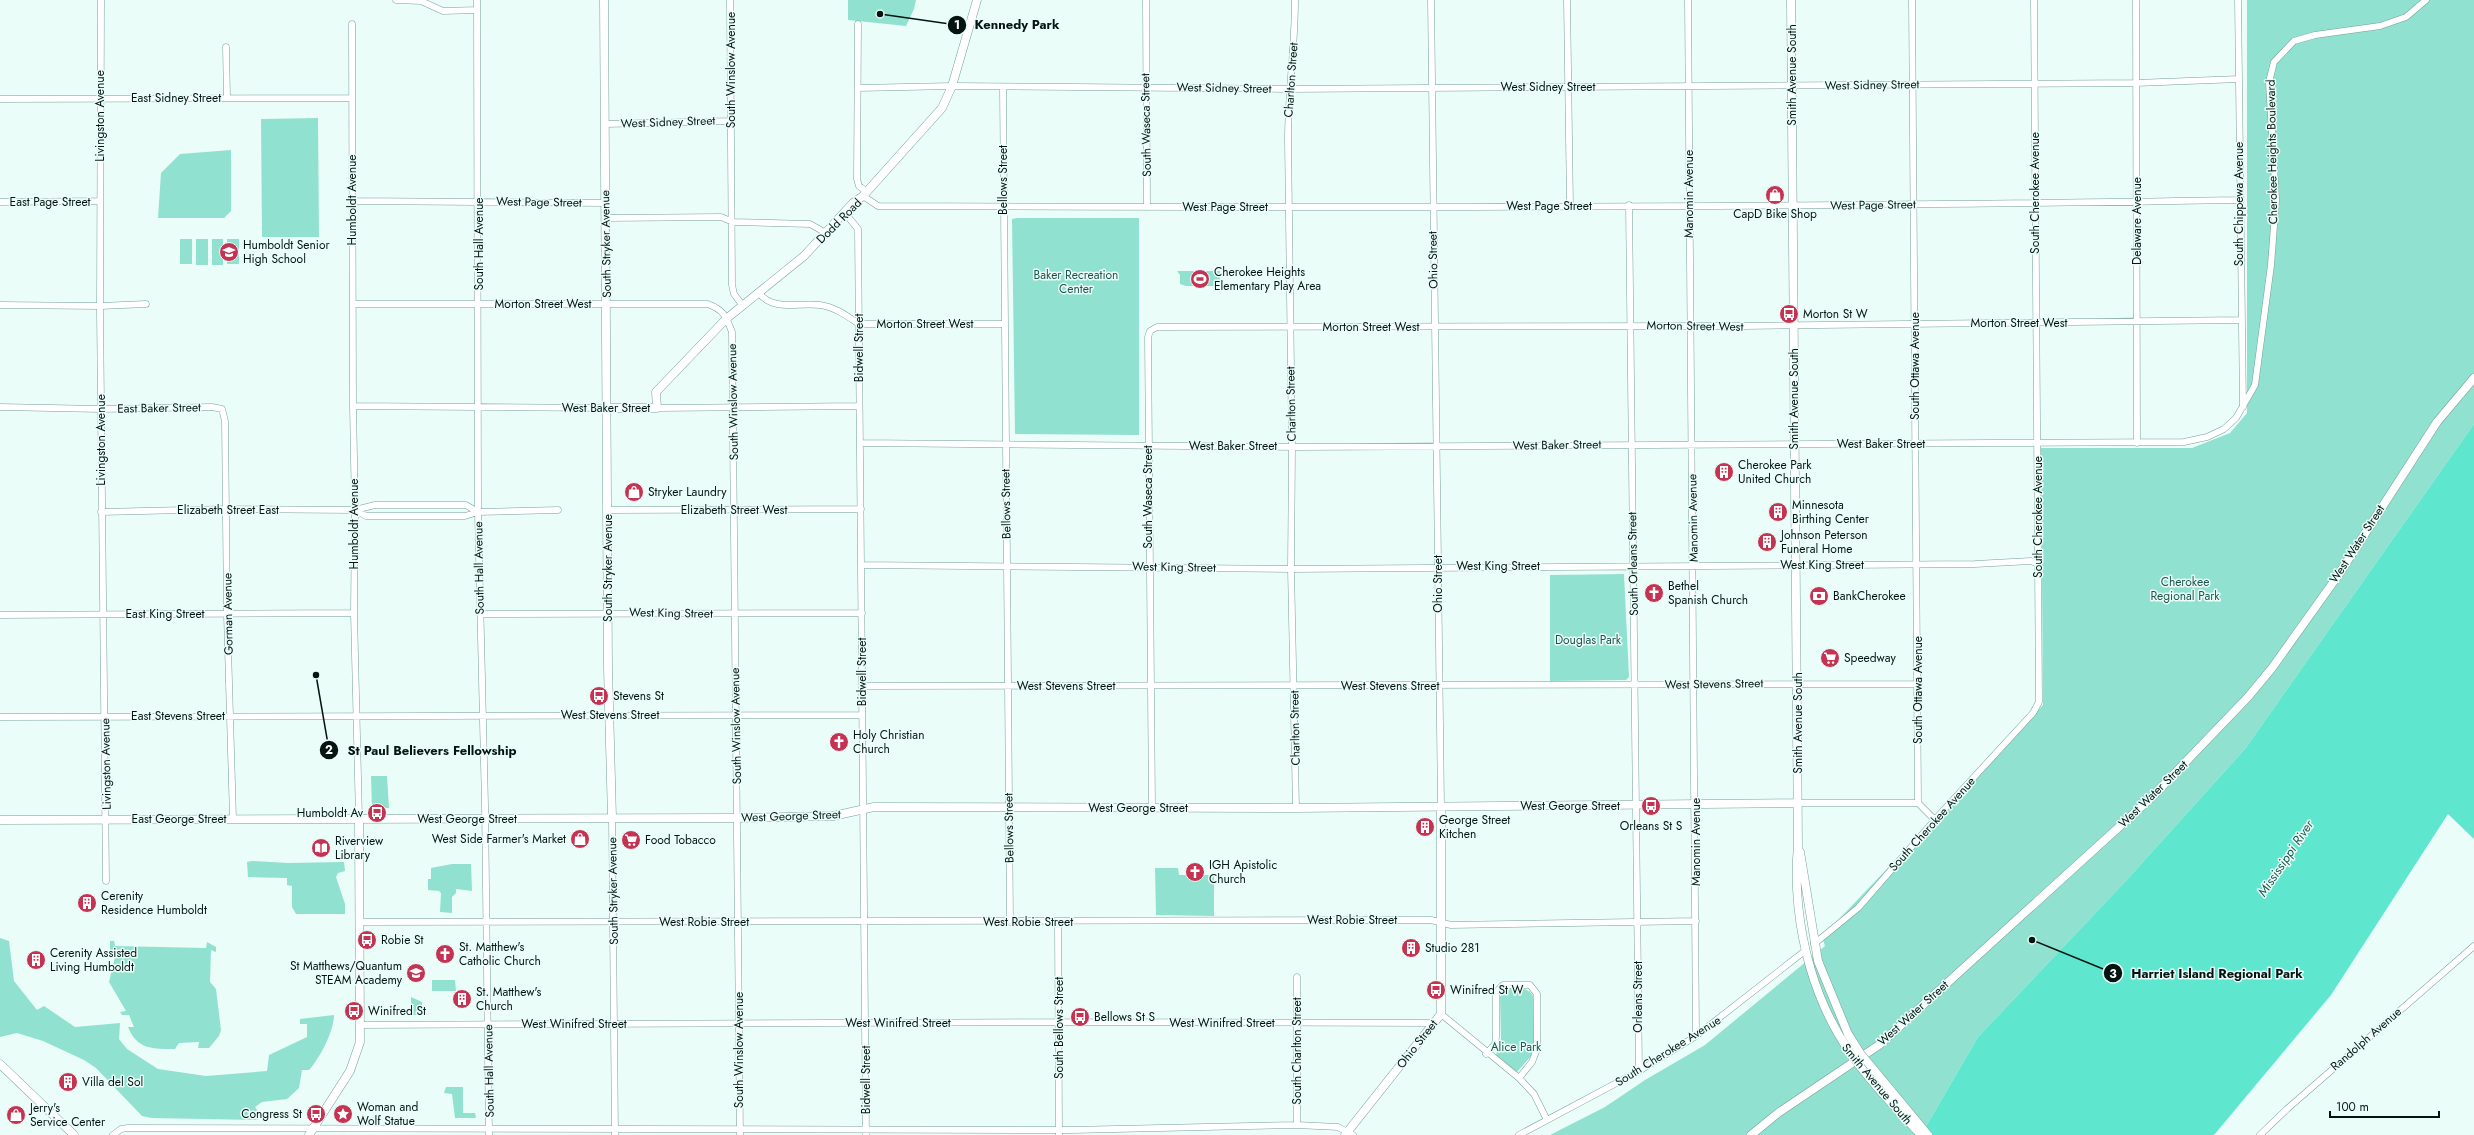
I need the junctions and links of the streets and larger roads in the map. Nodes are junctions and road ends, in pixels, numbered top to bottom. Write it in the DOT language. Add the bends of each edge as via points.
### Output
graph roads {
  1 [pos="100,0"];
  2 [pos="396,0"];
  3 [pos="477,0"];
  4 [pos="604,0"];
  5 [pos="730,0"];
  6 [pos="977,0"];
  7 [pos="1146,0"];
  8 [pos="1295,0"];
  9 [pos="1431,0"];
  10 [pos="1567,0"];
  11 [pos="1688,0"];
  12 [pos="1792,0"];
  13 [pos="1912,0"];
  14 [pos="2034,0"];
  15 [pos="2136,0"];
  16 [pos="2238,0"];
  17 [pos="2426,0"];
  18 [pos="477,10"];
  19 [pos="352,24"];
  20 [pos="858,24"];
  21 [pos="226,47"];
  22 [pos="2239,79"];
  23 [pos="2136,83"];
  24 [pos="1913,84"];
  25 [pos="2035,84"];
  26 [pos="952,86"];
  27 [pos="1569,86"];
  28 [pos="1688,86"];
  29 [pos="1792,86"];
  30 [pos="1002,87"];
  31 [pos="1145,87"];
  32 [pos="1432,87"];
  33 [pos="858,88"];
  34 [pos="1290,88"];
  35 [pos="227,98"];
  36 [pos="352,98"];
  37 [pos="0,99"];
  38 [pos="100,99"];
  39 [pos="731,121"];
  40 [pos="606,124"];
  41 [pos="865,194"];
  42 [pos="2239,200"];
  43 [pos="100,201"];
  44 [pos="352,201"];
  45 [pos="478,201"];
  46 [pos="0,202"];
  47 [pos="606,203"];
  48 [pos="2138,203"];
  49 [pos="1913,204"];
  50 [pos="2034,204"];
  51 [pos="1629,205"];
  52 [pos="1689,205"];
  53 [pos="1793,205"];
  54 [pos="1003,206"];
  55 [pos="1570,206"];
  56 [pos="1147,207"];
  57 [pos="1433,207"];
  58 [pos="1290,208"];
  59 [pos="845,213"];
  60 [pos="606,218"];
  61 [pos="733,222"];
  62 [pos="826,233"];
  63 [pos="759,292"];
  64 [pos="146,304"];
  65 [pos="353,304"];
  66 [pos="479,304"];
  67 [pos="0,305"];
  68 [pos="607,305"];
  69 [pos="100,306"];
  70 [pos="743,306"];
  71 [pos="726,319"];
  72 [pos="2240,320"];
  73 [pos="2137,323"];
  74 [pos="859,324"];
  75 [pos="1004,324"];
  76 [pos="1914,324"];
  77 [pos="2036,324"];
  78 [pos="1631,325"];
  79 [pos="1690,325"];
  80 [pos="1290,326"];
  81 [pos="1794,326"];
  82 [pos="1434,327"];
  83 [pos="1150,331"];
  84 [pos="2474,378"];
  85 [pos="353,406"];
  86 [pos="733,406"];
  87 [pos="859,406"];
  88 [pos="0,407"];
  89 [pos="480,407"];
  90 [pos="607,408"];
  91 [pos="657,408"];
  92 [pos="2243,408"];
  93 [pos="101,409"];
  94 [pos="222,409"];
  95 [pos="860,443"];
  96 [pos="2037,443"];
  97 [pos="2137,443"];
  98 [pos="1005,444"];
  99 [pos="1632,444"];
  100 [pos="1692,444"];
  101 [pos="1795,444"];
  102 [pos="1915,444"];
  103 [pos="1148,446"];
  104 [pos="1292,447"];
  105 [pos="1436,447"];
  106 [pos="226,509"];
  107 [pos="861,509"];
  108 [pos="355,510"];
  109 [pos="558,510"];
  110 [pos="608,510"];
  111 [pos="734,510"];
  112 [pos="101,512"];
  113 [pos="478,512"];
  114 [pos="1694,564"];
  115 [pos="1917,564"];
  116 [pos="2038,564"];
  117 [pos="861,565"];
  118 [pos="1006,565"];
  119 [pos="1633,565"];
  120 [pos="1796,565"];
  121 [pos="1148,567"];
  122 [pos="1438,567"];
  123 [pos="1291,569"];
  124 [pos="354,613"];
  125 [pos="609,613"];
  126 [pos="862,613"];
  127 [pos="104,614"];
  128 [pos="227,614"];
  129 [pos="480,614"];
  130 [pos="735,614"];
  131 [pos="0,615"];
  132 [pos="1798,683"];
  133 [pos="1694,684"];
  134 [pos="1918,684"];
  135 [pos="1635,685"];
  136 [pos="862,686"];
  137 [pos="1150,686"];
  138 [pos="1439,686"];
  139 [pos="1008,687"];
  140 [pos="1294,687"];
  141 [pos="736,714"];
  142 [pos="862,714"];
  143 [pos="484,715"];
  144 [pos="610,715"];
  145 [pos="105,716"];
  146 [pos="231,716"];
  147 [pos="357,716"];
  148 [pos="0,717"];
  149 [pos="1798,803"];
  150 [pos="1918,803"];
  151 [pos="1636,805"];
  152 [pos="1696,805"];
  153 [pos="1441,806"];
  154 [pos="1009,808"];
  155 [pos="1152,808"];
  156 [pos="1296,808"];
  157 [pos="863,811"];
  158 [pos="485,818"];
  159 [pos="612,818"];
  160 [pos="738,818"];
  161 [pos="106,819"];
  162 [pos="233,819"];
  163 [pos="359,819"];
  164 [pos="0,820"];
  165 [pos="1935,820"];
  166 [pos="1798,846"];
  167 [pos="106,881"];
  168 [pos="1696,921"];
  169 [pos="360,922"];
  170 [pos="486,922"];
  171 [pos="613,922"];
  172 [pos="738,922"];
  173 [pos="864,922"];
  174 [pos="1010,922"];
  175 [pos="1058,922"];
  176 [pos="1441,922"];
  177 [pos="1637,923"];
  178 [pos="1814,944"];
  179 [pos="2474,946"];
  180 [pos="1806,950"];
  181 [pos="1296,977"];
  182 [pos="1441,1014"];
  183 [pos="1059,1022"];
  184 [pos="738,1023"];
  185 [pos="865,1023"];
  186 [pos="1296,1023"];
  187 [pos="614,1024"];
  188 [pos="1434,1024"];
  189 [pos="362,1025"];
  190 [pos="488,1025"];
  191 [pos="1696,1036"];
  192 [pos="1486,1054"];
  193 [pos="0,1064"];
  194 [pos="1639,1070"];
  195 [pos="1519,1078"];
  196 [pos="1547,1120"];
  197 [pos="1296,1124"];
  198 [pos="311,1131"];
  199 [pos="489,1132"];
  200 [pos="615,1132"];
  201 [pos="740,1132"];
  202 [pos="866,1132"];
  203 [pos="1059,1133"];
  204 [pos="1349,1134"];
  205 [pos="74,1135"];
  206 [pos="113,1135"];
  207 [pos="1519,1135"];
  208 [pos="1751,1135"];
  209 [pos="1921,1135"];
  210 [pos="1928,1135"];
  211 [pos="2260,1135"];
  1 -- 38 [label="street, Livingston Avenue"];
  2 -- 18 [label="street" via="421,1 444,11"];
  3 -- 18 [label="street, South Hall Avenue"];
  4 -- 40 [label="street, South Stryker Avenue"];
  5 -- 39 [label="street, South Winslow Avenue"];
  6 -- 26 [label="street, Dodd Road"];
  7 -- 31 [label="street, South Waseca Street"];
  8 -- 34 [label="street, Charlton Street"];
  9 -- 32 [label="street, Ohio Street"];
  10 -- 27 [label="street"];
  11 -- 28 [label="street, Manomin Avenue"];
  12 -- 29 [label="street, Smith Avenue South"];
  13 -- 24 [label="street, South Ottawa Avenue"];
  14 -- 25 [label="street, South Cherokee Avenue"];
  15 -- 23 [label="street, Delaware Avenue"];
  16 -- 22 [label="street, South Chippewa Avenue"];
  17 -- 92 [label="street, Cherokee Heights Boulevard" via="2406,17 2380,26 2315,35 2294,41 2274,62 2269,82 2276,200 2272,265 2255,385"];
  18 -- 45 [label="street, South Hall Avenue"];
  19 -- 36 [label="street, Humboldt Avenue"];
  20 -- 33 [label="street"];
  21 -- 35 [label="street"];
  22 -- 23 [label="street, West Sidney Street"];
  22 -- 42 [label="street, South Chippewa Avenue"];
  23 -- 25 [label="street, West Sidney Street"];
  23 -- 48 [label="street, Delaware Avenue"];
  24 -- 25 [label="street, West Sidney Street"];
  24 -- 29 [label="street, West Sidney Street"];
  24 -- 49 [label="street, South Ottawa Avenue"];
  25 -- 50 [label="street, South Cherokee Avenue"];
  26 -- 30 [label="street, West Sidney Street"];
  26 -- 33 [label="street, West Sidney Street"];
  26 -- 41 [label="street, Dodd Road" via="942,108"];
  27 -- 28 [label="street, West Sidney Street"];
  27 -- 32 [label="street, West Sidney Street"];
  27 -- 55 [label="street"];
  28 -- 29 [label="street, West Sidney Street"];
  28 -- 52 [label="street, Manomin Avenue"];
  29 -- 53 [label="street, Smith Avenue South"];
  30 -- 31 [label="street, West Sidney Street"];
  30 -- 54 [label="street, Bellows Street"];
  31 -- 34 [label="street, West Sidney Street"];
  31 -- 56 [label="street, South Waseca Street"];
  32 -- 34 [label="street, West Sidney Street"];
  32 -- 57 [label="street, Ohio Street"];
  33 -- 41 [label="street" via="857,179"];
  34 -- 58 [label="street, Charlton Street"];
  35 -- 36 [label="street, East Sidney Street"];
  35 -- 38 [label="street, East Sidney Street"];
  36 -- 44 [label="street, Humboldt Avenue"];
  37 -- 38 [label="street, East Sidney Street"];
  38 -- 43 [label="street, Livingston Avenue"];
  39 -- 40 [label="street, West Sidney Street"];
  39 -- 61 [label="street, South Winslow Avenue"];
  40 -- 47 [label="street, South Stryker Avenue"];
  41 -- 54 [label="street, West Page Street" via="878,206"];
  41 -- 59 [label="street, Dodd Road"];
  42 -- 48 [label="street, West Page Street"];
  42 -- 72 [label="street, South Chippewa Avenue"];
  43 -- 46 [label="street, East Page Street"];
  43 -- 69 [label="street, Livingston Avenue"];
  44 -- 45 [label="street, West Page Street"];
  44 -- 65 [label="street, Humboldt Avenue"];
  45 -- 47 [label="street, West Page Street"];
  45 -- 66 [label="street, South Hall Avenue"];
  47 -- 60 [label="street, South Stryker Avenue"];
  48 -- 50 [label="street, West Page Street"];
  48 -- 73 [label="street, Delaware Avenue"];
  49 -- 50 [label="street, West Page Street"];
  49 -- 53 [label="street, West Page Street"];
  49 -- 76 [label="street, South Ottawa Avenue"];
  50 -- 77 [label="street, South Cherokee Avenue"];
  51 -- 52 [label="street, West Page Street"];
  51 -- 55 [label="street, West Page Street"];
  51 -- 78 [label="street, South Orleans Street"];
  52 -- 53 [label="street, West Page Street"];
  52 -- 79 [label="street, Manomin Avenue"];
  53 -- 81 [label="street, Smith Avenue South"];
  54 -- 56 [label="street, West Page Street"];
  54 -- 75 [label="street, Bellows Street"];
  55 -- 57 [label="street, West Page Street"];
  56 -- 58 [label="street, West Page Street"];
  57 -- 58 [label="street, West Page Street"];
  57 -- 82 [label="street, Ohio Street"];
  58 -- 80 [label="street, Charlton Street"];
  59 -- 62 [label="street, Dodd Road"];
  59 -- 74 [label="street, Bidwell Street" via="858,229"];
  60 -- 61 [label="street" via="721,217"];
  60 -- 68 [label="street, South Stryker Avenue"];
  61 -- 62 [label="street" via="810,224"];
  61 -- 70 [label="street, South Winslow Avenue" via="732,285 734,294"];
  62 -- 63 [label="street, Dodd Road" via="804,256"];
  63 -- 70 [label="street, Dodd Road"];
  63 -- 74 [label="street, Morton Street West" via="765,300 775,305 821,305 840,311"];
  64 -- 69 [label="street"];
  65 -- 66 [label="street, Morton Street West"];
  65 -- 85 [label="street, Humboldt Avenue"];
  66 -- 68 [label="street, Morton Street West"];
  66 -- 89 [label="street, South Hall Avenue"];
  67 -- 69 [label="street"];
  68 -- 71 [label="street, Morton Street West" via="708,304 720,309"];
  68 -- 90 [label="street, South Stryker Avenue"];
  69 -- 93 [label="street, Livingston Avenue"];
  70 -- 71 [label="street, Dodd Road"];
  71 -- 86 [label="street, South Winslow Avenue" via="732,332"];
  71 -- 91 [label="street, Dodd Road" via="656,392"];
  72 -- 73 [label="street, Morton Street West"];
  72 -- 92 [label="street, South Chippewa Avenue"];
  73 -- 77 [label="street, Morton Street West"];
  73 -- 97 [label="street, Delaware Avenue"];
  74 -- 75 [label="street, Morton Street West"];
  74 -- 87 [label="street, Bidwell Street"];
  75 -- 98 [label="street, Bellows Street"];
  76 -- 77 [label="street, Morton Street West"];
  76 -- 81 [label="street, Morton Street West"];
  76 -- 102 [label="street, South Ottawa Avenue"];
  77 -- 96 [label="street, South Cherokee Avenue"];
  78 -- 79 [label="street, Morton Street West"];
  78 -- 82 [label="street, Morton Street West"];
  78 -- 99 [label="street, South Orleans Street"];
  79 -- 81 [label="street, Morton Street West"];
  79 -- 100 [label="street, Manomin Avenue"];
  80 -- 82 [label="street, Morton Street West"];
  80 -- 83 [label="street, Morton Street West" via="1169,326 1157,327"];
  80 -- 104 [label="street, Charlton Street"];
  81 -- 101 [label="street, Smith Avenue South"];
  82 -- 105 [label="street, Ohio Street"];
  83 -- 103 [label="street, South Waseca Street"];
  84 -- 208 [label="street, West Water Street" via="2438,422 2337,577 2248,698 2152,797 1878,1044 1778,1113"];
  85 -- 89 [label="street, West Baker Street"];
  85 -- 108 [label="street, Humboldt Avenue"];
  86 -- 87 [label="street, West Baker Street"];
  86 -- 91 [label="street, West Baker Street"];
  86 -- 111 [label="street, South Winslow Avenue"];
  87 -- 95 [label="street, Bidwell Street"];
  88 -- 93 [label="street, East Baker Street"];
  89 -- 90 [label="street, West Baker Street"];
  89 -- 113 [label="street, South Hall Avenue"];
  90 -- 91 [label="street, West Baker Street"];
  90 -- 110 [label="street, South Stryker Avenue"];
  92 -- 97 [label="street, West Baker Street" via="2224,429 2207,437 2184,442"];
  93 -- 94 [label="street, East Baker Street" via="212,406"];
  93 -- 112 [label="street, Livingston Avenue"];
  94 -- 106 [label="street, Gorman Avenue" via="225,421"];
  95 -- 98 [label="street, West Baker Street"];
  95 -- 107 [label="street, Bidwell Street"];
  96 -- 97 [label="street, West Baker Street"];
  96 -- 102 [label="street, West Baker Street"];
  96 -- 116 [label="street, South Cherokee Avenue"];
  98 -- 103 [label="street, West Baker Street"];
  98 -- 118 [label="street, Bellows Street"];
  99 -- 100 [label="street, West Baker Street"];
  99 -- 105 [label="street, West Baker Street"];
  99 -- 119 [label="street, South Orleans Street"];
  100 -- 101 [label="street, West Baker Street"];
  100 -- 114 [label="street, Manomin Avenue"];
  101 -- 102 [label="street, West Baker Street"];
  101 -- 120 [label="street, Smith Avenue South"];
  102 -- 115 [label="street, South Ottawa Avenue"];
  103 -- 104 [label="street, West Baker Street"];
  103 -- 121 [label="street, South Waseca Street"];
  104 -- 105 [label="street, West Baker Street"];
  104 -- 123 [label="street, Charlton Street"];
  105 -- 122 [label="street, Ohio Street"];
  106 -- 108 [label="street, Elizabeth Street East"];
  106 -- 112 [label="street, Elizabeth Street East"];
  106 -- 128 [label="street, Gorman Avenue"];
  107 -- 111 [label="street, Elizabeth Street West"];
  107 -- 117 [label="street, Bidwell Street"];
  108 -- 113 [label="street, Elizabeth Street East" via="366,516 465,516"];
  108 -- 113 [label="street, Elizabeth Street East" via="375,505 466,505"];
  108 -- 124 [label="street, Humboldt Avenue"];
  109 -- 113 [label="street, Elizabeth Street East"];
  110 -- 111 [label="street, Elizabeth Street West"];
  110 -- 125 [label="street, South Stryker Avenue"];
  111 -- 130 [label="street, South Winslow Avenue"];
  112 -- 127 [label="street, Livingston Avenue"];
  113 -- 129 [label="street, South Hall Avenue"];
  114 -- 119 [label="street, West King Street"];
  114 -- 120 [label="street, West King Street"];
  114 -- 133 [label="street, Manomin Avenue"];
  115 -- 116 [label="street, West King Street" via="2031,561"];
  115 -- 120 [label="street, West King Street"];
  115 -- 134 [label="street, South Ottawa Avenue"];
  116 -- 165 [label="street, South Cherokee Avenue" via="2037,708"];
  117 -- 118 [label="street, West King Street"];
  117 -- 126 [label="street, Bidwell Street"];
  118 -- 121 [label="street, West King Street"];
  118 -- 139 [label="street, Bellows Street"];
  119 -- 122 [label="street, West King Street"];
  119 -- 135 [label="street, South Orleans Street"];
  120 -- 132 [label="street, Smith Avenue South"];
  121 -- 123 [label="street, West King Street"];
  121 -- 137 [label="street, South Waseca Street"];
  122 -- 123 [label="street, West King Street"];
  122 -- 138 [label="street, Ohio Street"];
  123 -- 140 [label="street, Charlton Street"];
  124 -- 128 [label="street, East King Street"];
  124 -- 147 [label="street, Humboldt Avenue"];
  125 -- 129 [label="street, West King Street"];
  125 -- 130 [label="street, West King Street"];
  125 -- 144 [label="street, South Stryker Avenue"];
  126 -- 130 [label="street, West King Street"];
  126 -- 136 [label="street, Bidwell Street"];
  127 -- 128 [label="street, East King Street"];
  127 -- 131 [label="street, East King Street"];
  127 -- 145 [label="street, Livingston Avenue"];
  128 -- 146 [label="street, Gorman Avenue"];
  129 -- 143 [label="street, South Hall Avenue"];
  130 -- 141 [label="street, South Winslow Avenue"];
  132 -- 133 [label="street, West Stevens Street"];
  132 -- 134 [label="street, West Stevens Street"];
  132 -- 149 [label="street, Smith Avenue South"];
  133 -- 135 [label="street, West Stevens Street"];
  133 -- 152 [label="street, Manomin Avenue"];
  134 -- 150 [label="street, South Ottawa Avenue"];
  135 -- 138 [label="street, West Stevens Street"];
  135 -- 151 [label="street, South Orleans Street"];
  136 -- 139 [label="street, West Stevens Street"];
  136 -- 142 [label="street, Bidwell Street"];
  137 -- 139 [label="street, West Stevens Street"];
  137 -- 140 [label="street, West Stevens Street"];
  137 -- 155 [label="street, South Waseca Street"];
  138 -- 140 [label="street, West Stevens Street"];
  138 -- 153 [label="street, Ohio Street"];
  139 -- 154 [label="street, Bellows Street"];
  140 -- 156 [label="street, Charlton Street"];
  141 -- 142 [label="street, West Stevens Street"];
  141 -- 144 [label="street, West Stevens Street"];
  141 -- 160 [label="street, South Winslow Avenue"];
  142 -- 157 [label="street, Bidwell Street"];
  143 -- 144 [label="street, West Stevens Street"];
  143 -- 147 [label="street, West Stevens Street"];
  143 -- 158 [label="street, South Hall Avenue"];
  144 -- 159 [label="street, South Stryker Avenue"];
  145 -- 146 [label="street, East Stevens Street"];
  145 -- 148 [label="street, East Stevens Street"];
  145 -- 161 [label="street, Livingston Avenue"];
  146 -- 147 [label="street, East Stevens Street"];
  146 -- 162 [label="street, Gorman Avenue"];
  147 -- 163 [label="street, Humboldt Avenue"];
  149 -- 150 [label="street, West George Street"];
  149 -- 152 [label="street, West George Street"];
  149 -- 166 [label="street, Smith Avenue South"];
  150 -- 165 [label="street"];
  151 -- 152 [label="street, West George Street"];
  151 -- 153 [label="street, West George Street"];
  151 -- 177 [label="street, South Orleans Street"];
  152 -- 168 [label="street, Manomin Avenue"];
  153 -- 156 [label="street, West George Street"];
  153 -- 176 [label="street, Ohio Street"];
  154 -- 155 [label="street, West George Street"];
  154 -- 157 [label="street, West George Street" via="874,807"];
  154 -- 174 [label="street, Bellows Street"];
  155 -- 156 [label="street, West George Street"];
  157 -- 160 [label="street, West George Street" via="833,816"];
  157 -- 173 [label="street, Bidwell Street"];
  158 -- 159 [label="street, West George Street"];
  158 -- 163 [label="street, West George Street"];
  158 -- 170 [label="street, South Hall Avenue"];
  159 -- 160 [label="street, West George Street"];
  159 -- 171 [label="street, South Stryker Avenue"];
  160 -- 172 [label="street, South Winslow Avenue"];
  161 -- 162 [label="street, East George Street"];
  161 -- 164 [label="street, East George Street"];
  161 -- 167 [label="street, Livingston Avenue"];
  162 -- 163 [label="street, East George Street"];
  163 -- 169 [label="street, Humboldt Avenue"];
  165 -- 178 [label="street, South Cherokee Avenue" via="1858,908"];
  166 -- 178 [label="street, Smith Avenue South"];
  166 -- 180 [label="street, Smith Avenue South" via="1796,862 1799,906"];
  168 -- 177 [label="street, West Robie Street"];
  168 -- 191 [label="street, Manomin Avenue"];
  169 -- 170 [label="street, West Robie Street"];
  169 -- 189 [label="street, Humboldt Avenue"];
  170 -- 171 [label="street, West Robie Street"];
  170 -- 190 [label="street, South Hall Avenue"];
  171 -- 172 [label="street, West Robie Street"];
  171 -- 187 [label="street, South Stryker Avenue"];
  172 -- 173 [label="street, West Robie Street"];
  172 -- 184 [label="street, South Winslow Avenue"];
  173 -- 174 [label="street, West Robie Street"];
  173 -- 185 [label="street, Bidwell Street"];
  174 -- 175 [label="street, West Robie Street"];
  175 -- 176 [label="street, West Robie Street"];
  175 -- 183 [label="street, South Bellows Street"];
  176 -- 177 [label="street, West Robie Street" via="1451,925"];
  176 -- 182 [label="street, Ohio Street"];
  177 -- 194 [label="street, Orleans Street"];
  178 -- 210 [label="street, Smith Avenue South, bridge" via="1818,961 1840,1016 1860,1053"];
  179 -- 211 [label="street, Randolph Avenue"];
  180 -- 191 [label="street, South Cherokee Avenue"];
  180 -- 209 [label="street, Smith Avenue South, bridge" via="1830,1022 1839,1039 1853,1059"];
  181 -- 186 [label="street, South Charlton Street"];
  182 -- 188 [label="street, Ohio Street"];
  182 -- 192 [label="street"];
  183 -- 185 [label="street, West Winifred Street"];
  183 -- 186 [label="street, West Winifred Street"];
  183 -- 203 [label="street, South Bellows Street"];
  184 -- 185 [label="street, West Winifred Street"];
  184 -- 187 [label="street, West Winifred Street"];
  184 -- 201 [label="street, South Winslow Avenue"];
  185 -- 202 [label="street, Bidwell Street"];
  186 -- 188 [label="street, West Winifred Street"];
  186 -- 197 [label="street, South Charlton Street"];
  187 -- 190 [label="street, West Winifred Street"];
  187 -- 200 [label="street, South Stryker Avenue"];
  188 -- 204 [label="street, Ohio Street"];
  189 -- 190 [label="street, West Winifred Street"];
  189 -- 198 [label="street, Humboldt Avenue" via="353,1065"];
  190 -- 199 [label="street, South Hall Avenue"];
  191 -- 194 [label="street, South Cherokee Avenue"];
  192 -- 195 [label="street"];
  192 -- 195 [label="street" via="1495,1044 1496,992 1503,985 1530,985 1537,994 1537,1049 1532,1062"];
  193 -- 205 [label="street"];
  194 -- 196 [label="street, South Cherokee Avenue"];
  195 -- 196 [label="street" via="1534,1094"];
  196 -- 207 [label="street, South Cherokee Avenue"];
  197 -- 203 [label="street"];
  197 -- 204 [label="street" via="1338,1127"];
  198 -- 199 [label="street"];
  198 -- 206 [label="street" via="128,1128"];
  199 -- 200 [label="street"];
  200 -- 201 [label="street"];
  201 -- 202 [label="street"];
  202 -- 203 [label="street"];
}
